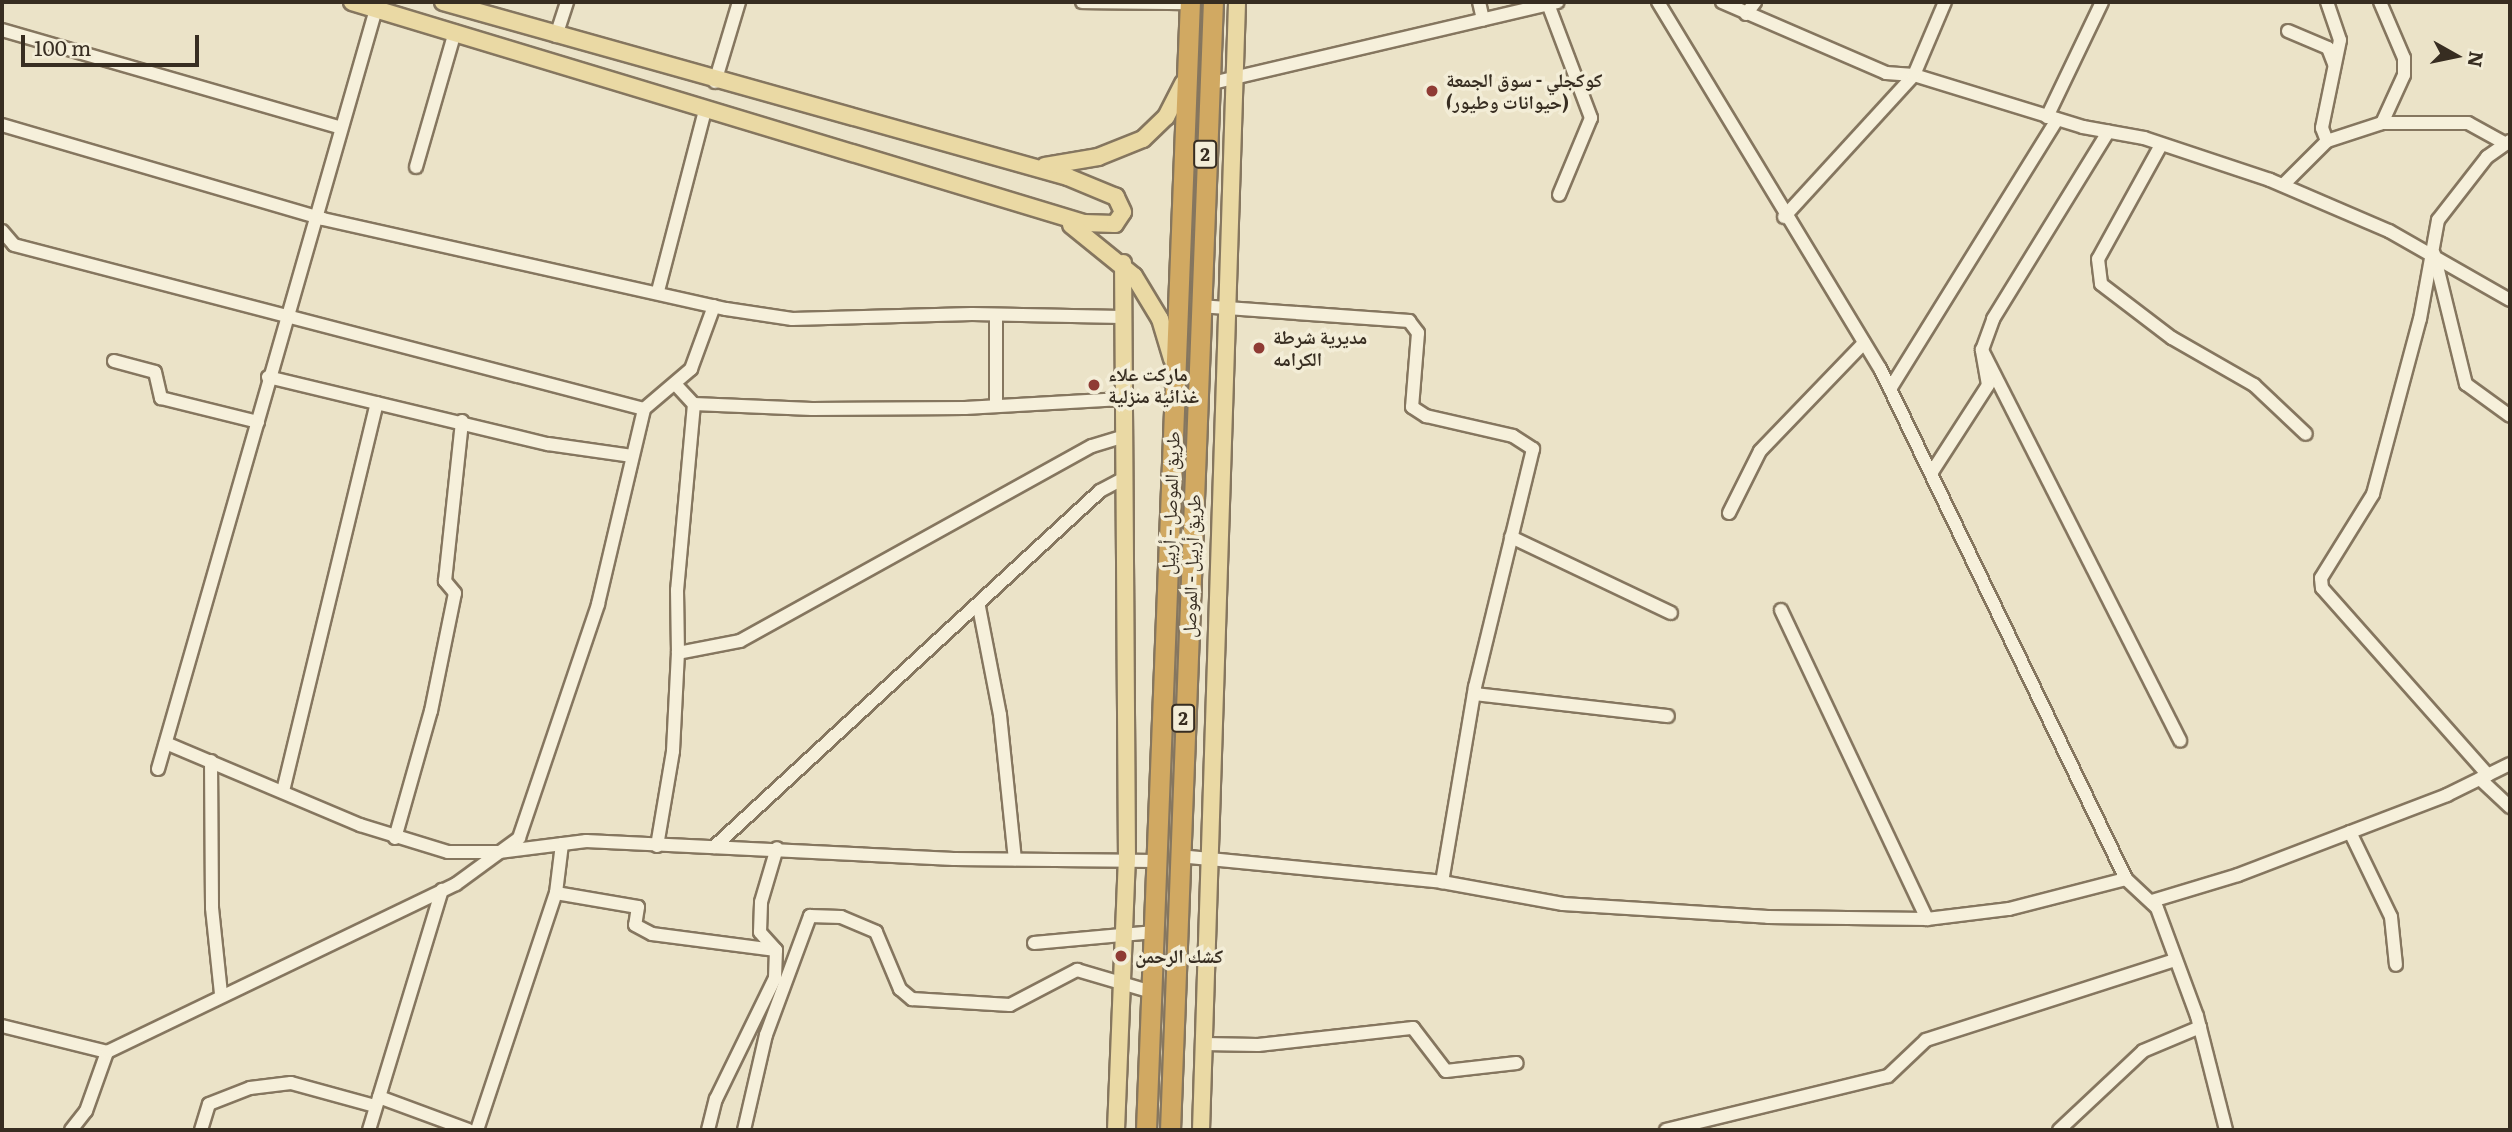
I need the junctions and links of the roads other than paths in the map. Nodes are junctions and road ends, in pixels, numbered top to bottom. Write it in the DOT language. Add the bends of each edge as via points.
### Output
graph roads {
  1 [pos="352,2"];
  2 [pos="443,2"];
  3 [pos="567,2"];
  4 [pos="740,2"];
  5 [pos="1082,2"];
  6 [pos="1186,2"];
  7 [pos="1213,2"];
  8 [pos="1237,2"];
  9 [pos="1479,2"];
  10 [pos="1658,2"];
  11 [pos="1722,2"];
  12 [pos="1755,2"];
  13 [pos="1945,2"];
  14 [pos="2102,2"];
  15 [pos="2327,2"];
  16 [pos="2380,2"];
  17 [pos="1553,3"];
  18 [pos="376,9"];
  19 [pos="1746,14"];
  20 [pos="1483,20"];
  21 [pos="2,30"];
  22 [pos="2288,31"];
  23 [pos="455,33"];
  24 [pos="556,36"];
  25 [pos="1188,57"];
  26 [pos="2334,64"];
  27 [pos="1914,75"];
  28 [pos="1232,77"];
  29 [pos="715,82"];
  30 [pos="1208,84"];
  31 [pos="705,111"];
  32 [pos="2052,118"];
  33 [pos="2382,122"];
  34 [pos="2,125"];
  35 [pos="339,127"];
  36 [pos="2108,132"];
  37 [pos="2327,141"];
  38 [pos="2508,143"];
  39 [pos="2161,145"];
  40 [pos="1024,165"];
  41 [pos="416,167"];
  42 [pos="2283,185"];
  43 [pos="1559,195"];
  44 [pos="1047,213"];
  45 [pos="313,216"];
  46 [pos="1784,217"];
  47 [pos="2,231"];
  48 [pos="2433,253"];
  49 [pos="1123,263"];
  50 [pos="658,291"];
  51 [pos="2510,300"];
  52 [pos="714,306"];
  53 [pos="1199,306"];
  54 [pos="1227,306"];
  55 [pos="286,315"];
  56 [pos="996,316"];
  57 [pos="1122,317"];
  58 [pos="1864,343"];
  59 [pos="1982,350"];
  60 [pos="114,361"];
  61 [pos="268,377"];
  62 [pos="1175,384"];
  63 [pos="677,386"];
  64 [pos="1890,389"];
  65 [pos="1122,399"];
  66 [pos="377,403"];
  67 [pos="694,404"];
  68 [pos="996,406"];
  69 [pos="644,409"];
  70 [pos="2510,416"];
  71 [pos="462,421"];
  72 [pos="258,422"];
  73 [pos="2306,434"];
  74 [pos="1122,437"];
  75 [pos="632,456"];
  76 [pos="1932,472"];
  77 [pos="1122,480"];
  78 [pos="1729,513"];
  79 [pos="1511,537"];
  80 [pos="979,607"];
  81 [pos="1780,610"];
  82 [pos="1671,613"];
  83 [pos="678,653"];
  84 [pos="1474,694"];
  85 [pos="1668,716"];
  86 [pos="2180,741"];
  87 [pos="166,743"];
  88 [pos="211,761"];
  89 [pos="2510,764"];
  90 [pos="158,769"];
  91 [pos="2484,777"];
  92 [pos="283,791"];
  93 [pos="2510,807"];
  94 [pos="2350,832"];
  95 [pos="395,838"];
  96 [pos="562,844"];
  97 [pos="657,846"];
  98 [pos="714,847"];
  99 [pos="778,848"];
  100 [pos="499,852"];
  101 [pos="1179,856"];
  102 [pos="1209,858"];
  103 [pos="1015,859"];
  104 [pos="1127,861"];
  105 [pos="1156,861"];
  106 [pos="2126,879"];
  107 [pos="1442,882"];
  108 [pos="442,890"];
  109 [pos="556,893"];
  110 [pos="2152,901"];
  111 [pos="1927,919"];
  112 [pos="1155,932"];
  113 [pos="1124,935"];
  114 [pos="1034,943"];
  115 [pos="776,950"];
  116 [pos="2175,960"];
  117 [pos="2396,965"];
  118 [pos="1122,980"];
  119 [pos="1152,992"];
  120 [pos="221,994"];
  121 [pos="2,1026"];
  122 [pos="2200,1027"];
  123 [pos="1204,1044"];
  124 [pos="107,1052"];
  125 [pos="1517,1063"];
  126 [pos="377,1102"];
  127 [pos="71,1130"];
  128 [pos="201,1130"];
  129 [pos="369,1130"];
  130 [pos="468,1130"];
  131 [pos="477,1130"];
  132 [pos="708,1130"];
  133 [pos="744,1130"];
  134 [pos="1116,1130"];
  135 [pos="1146,1130"];
  136 [pos="1170,1130"];
  137 [pos="1201,1130"];
  138 [pos="1666,1130"];
  139 [pos="2059,1130"];
  140 [pos="2226,1130"];
  1 -- 18 [label="main road"];
  2 -- 24 [label="main road"];
  3 -- 24 [label="street"];
  4 -- 29 [label="street"];
  5 -- 6 [label="street"];
  6 -- 25 [label="highway, طريق الموصل - أربيل / 2"];
  7 -- 30 [label="highway, طريق أربيل - الموصل / 2"];
  8 -- 28 [label="main road"];
  9 -- 20 [label="street"];
  10 -- 46 [label="street"];
  11 -- 19 [label="street"];
  12 -- 19 [label="street"];
  13 -- 27 [label="street"];
  14 -- 32 [label="street"];
  15 -- 26 [label="street" via="2340,40"];
  16 -- 33 [label="street" via="2404,58 2403,75"];
  17 -- 20 [label="street"];
  17 -- 43 [label="street" via="1591,118"];
  18 -- 23 [label="main road"];
  18 -- 35 [label="street"];
  19 -- 27 [label="street" via="1886,73"];
  20 -- 28 [label="street"];
  21 -- 35 [label="street"];
  22 -- 26 [label="street" via="2328,48"];
  23 -- 31 [label="main road"];
  23 -- 41 [label="street"];
  24 -- 29 [label="main road"];
  25 -- 40 [label="main road" via="1176,104 1143,139 1080,162"];
  25 -- 62 [label="highway, طريق الموصل - أربيل / 2"];
  26 -- 37 [label="street" via="2322,128"];
  27 -- 32 [label="street"];
  27 -- 46 [label="street"];
  28 -- 30 [label="street"];
  28 -- 54 [label="main road"];
  29 -- 40 [label="main road"];
  30 -- 53 [label="highway, طريق أربيل - الموصل / 2"];
  31 -- 44 [label="main road"];
  31 -- 50 [label="street"];
  32 -- 36 [label="street"];
  32 -- 64 [label="street"];
  33 -- 37 [label="street"];
  33 -- 38 [label="street" via="2469,123"];
  34 -- 45 [label="street"];
  35 -- 45 [label="street"];
  36 -- 39 [label="street"];
  36 -- 59 [label="street" via="1993,319"];
  37 -- 42 [label="street"];
  38 -- 48 [label="street" via="2487,157 2438,220"];
  39 -- 42 [label="street"];
  39 -- 73 [label="street" via="2098,259 2101,284 2172,338 2254,385"];
  40 -- 44 [label="main road" via="1109,192 1123,212 1106,226"];
  42 -- 48 [label="street"];
  44 -- 49 [label="main road"];
  45 -- 50 [label="street"];
  45 -- 55 [label="street"];
  46 -- 58 [label="street"];
  47 -- 55 [label="street" via="14,245"];
  48 -- 51 [label="street"];
  48 -- 70 [label="street" via="2466,384"];
  48 -- 91 [label="street" via="2374,494 2321,578 2322,588"];
  49 -- 57 [label="main road"];
  49 -- 62 [label="main road" via="1160,319"];
  50 -- 52 [label="street"];
  52 -- 56 [label="street" via="792,319"];
  52 -- 63 [label="street" via="691,369"];
  53 -- 54 [label="street"];
  53 -- 101 [label="highway, طريق أربيل - الموصل / 2"];
  54 -- 79 [label="street" via="1409,321 1418,333 1412,407 1426,416 1513,436 1532,449"];
  54 -- 102 [label="main road"];
  55 -- 61 [label="street"];
  55 -- 69 [label="street"];
  56 -- 57 [label="street"];
  56 -- 68 [label="street"];
  57 -- 65 [label="main road"];
  58 -- 64 [label="street"];
  58 -- 78 [label="street" via="1760,451"];
  59 -- 76 [label="street" via="1988,385"];
  59 -- 86 [label="street"];
  60 -- 72 [label="street" via="155,372 161,398"];
  61 -- 66 [label="street"];
  61 -- 72 [label="street"];
  62 -- 105 [label="highway, طريق الموصل - أربيل / 2"];
  63 -- 67 [label="street"];
  63 -- 69 [label="street"];
  64 -- 76 [label="street"];
  65 -- 68 [label="street"];
  65 -- 74 [label="main road"];
  66 -- 71 [label="street"];
  66 -- 92 [label="street"];
  67 -- 68 [label="street" via="812,409"];
  67 -- 83 [label="street" via="677,590"];
  69 -- 75 [label="street"];
  71 -- 75 [label="street" via="548,444"];
  71 -- 95 [label="street" via="445,581 455,593 431,711"];
  72 -- 87 [label="street"];
  74 -- 77 [label="main road"];
  74 -- 83 [label="street" via="1092,446 740,641"];
  75 -- 100 [label="street" via="578,672 519,838"];
  76 -- 106 [label="street"];
  77 -- 80 [label="street" via="1100,491"];
  77 -- 104 [label="main road"];
  79 -- 82 [label="street"];
  79 -- 84 [label="street"];
  80 -- 98 [label="street"];
  80 -- 103 [label="street" via="1000,715"];
  81 -- 111 [label="street"];
  83 -- 97 [label="street" via="673,751"];
  84 -- 85 [label="street"];
  84 -- 107 [label="street"];
  87 -- 88 [label="street"];
  87 -- 90 [label="street"];
  88 -- 92 [label="street"];
  88 -- 120 [label="street" via="212,908"];
  89 -- 91 [label="street"];
  91 -- 93 [label="street"];
  91 -- 94 [label="street"];
  92 -- 95 [label="street"];
  94 -- 110 [label="street"];
  94 -- 117 [label="street" via="2390,917"];
  95 -- 100 [label="street" via="448,852"];
  96 -- 97 [label="street"];
  96 -- 100 [label="street"];
  96 -- 109 [label="street"];
  97 -- 98 [label="street"];
  98 -- 99 [label="street"];
  99 -- 103 [label="street"];
  99 -- 115 [label="street" via="761,902 760,932"];
  100 -- 108 [label="street"];
  101 -- 102 [label="street"];
  101 -- 136 [label="highway, طريق أربيل - الموصل / 2"];
  102 -- 107 [label="street"];
  102 -- 123 [label="main road"];
  103 -- 104 [label="street"];
  104 -- 105 [label="street"];
  104 -- 113 [label="main road"];
  105 -- 112 [label="highway, طريق الموصل - أربيل / 2"];
  106 -- 110 [label="street"];
  106 -- 111 [label="street" via="2010,909"];
  107 -- 111 [label="street" via="1563,904 1664,913"];
  108 -- 120 [label="street"];
  108 -- 126 [label="street"];
  109 -- 115 [label="street" via="638,907 635,926 652,934"];
  109 -- 131 [label="street"];
  110 -- 116 [label="street"];
  112 -- 113 [label="street"];
  112 -- 119 [label="highway, طريق الموصل - أربيل / 2"];
  113 -- 114 [label="street"];
  113 -- 118 [label="main road"];
  115 -- 132 [label="street" via="775,978 716,1098"];
  116 -- 122 [label="street"];
  116 -- 138 [label="street" via="1926,1041 1888,1076"];
  118 -- 119 [label="street"];
  118 -- 133 [label="street" via="1067,972 1010,1004 912,999 900,989 876,932 841,917 810,916 766,1035"];
  118 -- 134 [label="main road"];
  119 -- 135 [label="highway, طريق الموصل - أربيل / 2"];
  120 -- 124 [label="street"];
  121 -- 124 [label="street"];
  122 -- 139 [label="street" via="2143,1051"];
  122 -- 140 [label="street"];
  123 -- 125 [label="street" via="1258,1045 1413,1028 1446,1071"];
  123 -- 137 [label="main road"];
  124 -- 127 [label="street" via="86,1111"];
  126 -- 128 [label="street" via="291,1083 250,1088 209,1104"];
  126 -- 129 [label="street"];
  126 -- 130 [label="street"];
}
